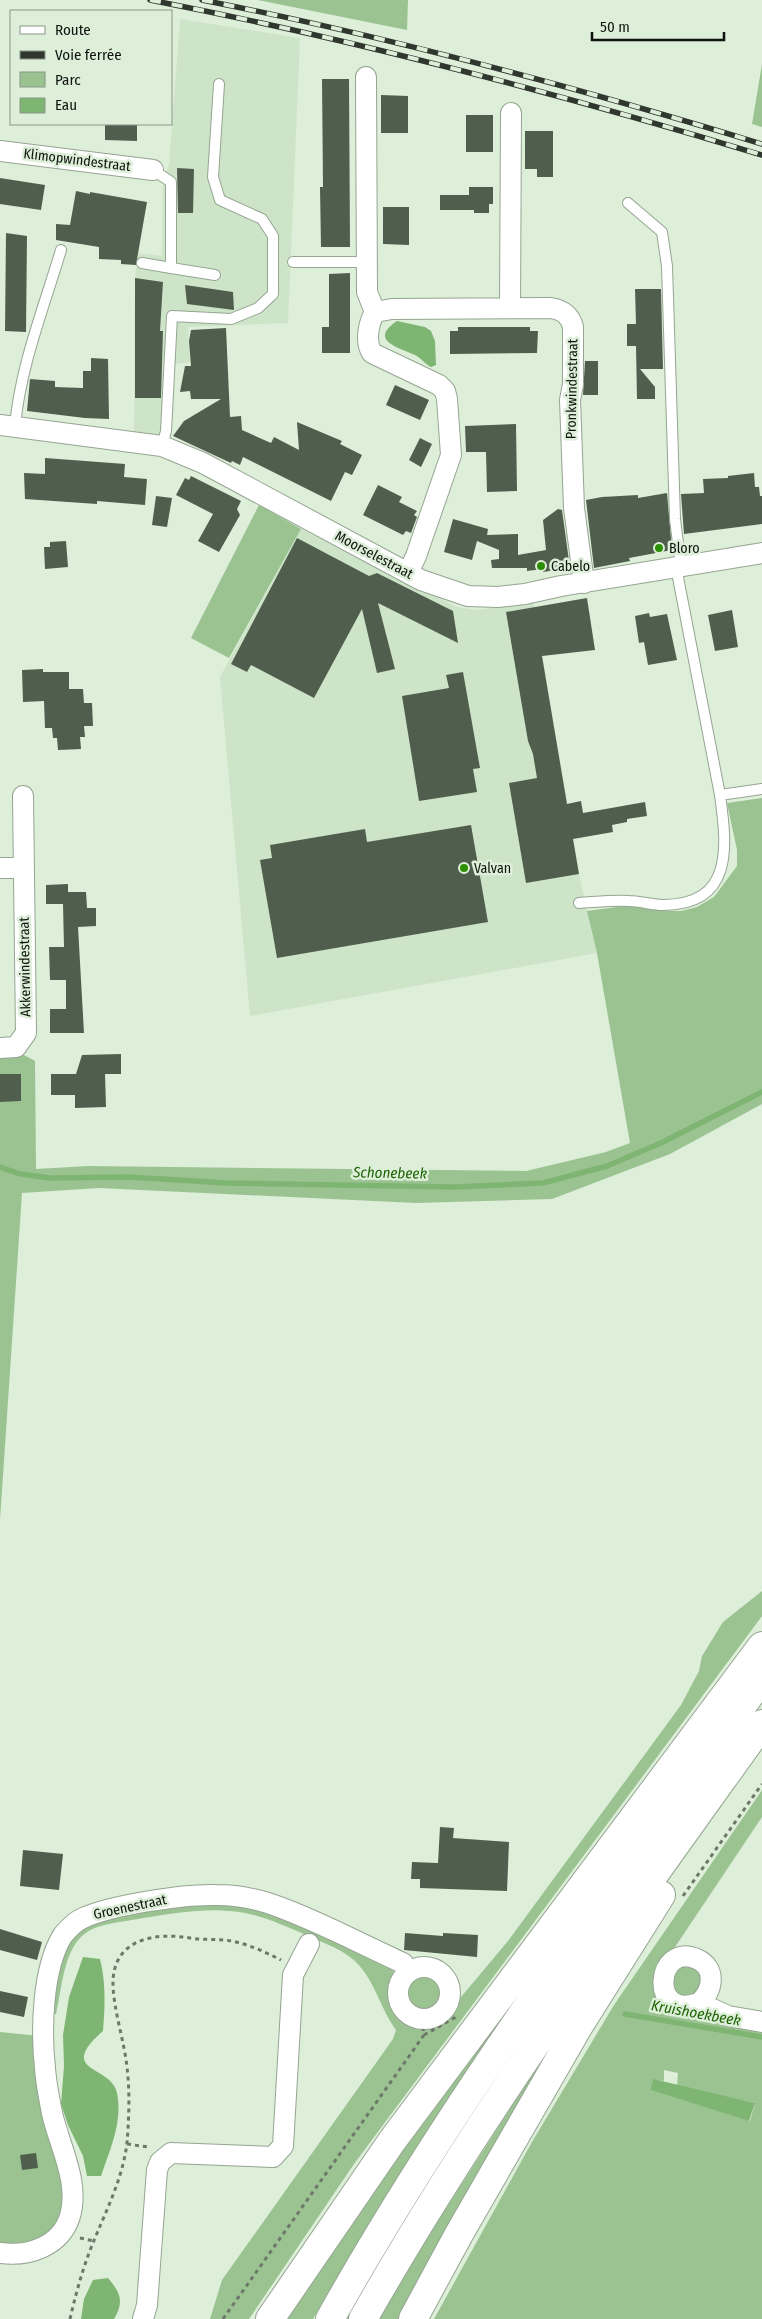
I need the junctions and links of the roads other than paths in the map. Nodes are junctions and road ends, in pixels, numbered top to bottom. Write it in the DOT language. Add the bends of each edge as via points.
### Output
graph roads {
  1 [pos="366,77"];
  2 [pos="219,84"];
  3 [pos="511,113"];
  4 [pos="0,151"];
  5 [pos="154,170"];
  6 [pos="628,203"];
  7 [pos="61,250"];
  8 [pos="293,262"];
  9 [pos="367,262"];
  10 [pos="142,263"];
  11 [pos="171,268"];
  12 [pos="215,275"];
  13 [pos="510,308"];
  14 [pos="375,312"];
  15 [pos="7,426"];
  16 [pos="162,446"];
  17 [pos="762,553"];
  18 [pos="679,567"];
  19 [pos="408,573"];
  20 [pos="584,583"];
  21 [pos="762,790"];
  22 [pos="720,795"];
  23 [pos="23,796"];
  24 [pos="0,868"];
  25 [pos="24,868"];
  26 [pos="580,903"];
  27 [pos="0,1048"];
  28 [pos="762,1646"];
  29 [pos="762,1678"];
  30 [pos="762,1724"];
  31 [pos="729,1770"];
  32 [pos="309,1944"];
  33 [pos="408,1972"];
  34 [pos="700,2003"];
  35 [pos="762,2022"];
  36 [pos="0,2253"];
  37 [pos="143,2319"];
  38 [pos="270,2319"];
  39 [pos="330,2319"];
  40 [pos="363,2319"];
  41 [pos="413,2319"];
  1 -- 9 [label="street"];
  2 -- 16 [label="lane" via="213,177 220,200 262,220 273,236 273,294 258,308 231,319 172,316 166,430"];
  3 -- 13 [label="street"];
  4 -- 5 [label="street, Klimopwindestraat"];
  5 -- 11 [label="lane" via="171,182"];
  6 -- 18 [label="lane" via="662,232 667,266"];
  7 -- 15 [label="lane" via="16,407"];
  8 -- 9 [label="lane"];
  9 -- 14 [label="street" via="367,292"];
  10 -- 11 [label="lane"];
  11 -- 12 [label="lane"];
  13 -- 14 [label="street, Pronkwindestraat"];
  13 -- 20 [label="street, Pronkwindestraat" via="558,309 571,320 573,327 570,400 574,498"];
  14 -- 19 [label="street" via="368,347 372,353 439,385 447,399 450,455"];
  15 -- 16 [label="street, Moorselestraat"];
  16 -- 19 [label="street, Moorselestraat" via="203,463"];
  17 -- 18 [label="street, Moorselestraat"];
  18 -- 20 [label="street, Moorselestraat"];
  18 -- 22 [label="lane"];
  19 -- 20 [label="street, Moorselestraat" via="437,587 468,596 507,596"];
  21 -- 22 [label="lane"];
  22 -- 26 [label="lane" via="724,862 714,886 694,901 663,905 630,900"];
  23 -- 25 [label="street"];
  24 -- 25 [label="street"];
  25 -- 27 [label="street, Akkerwindestraat" via="26,1033 16,1047"];
  28 -- 38 [label="highway" via="392,2141"];
  29 -- 39 [label="highway" via="472,2087"];
  30 -- 31 [label="highway"];
  31 -- 40 [label="highway" via="495,2103"];
  31 -- 41 [label="highway" via="703,1828 578,2027"];
  32 -- 37 [label="street" via="293,1975 283,2146 273,2157 171,2153 160,2162"];
  33 -- 33 [label="street" via="417,1968 432,1969 444,1977 450,1996 436,2016 422,2020 410,2016 401,2007 397,1994 400,1982"];
  33 -- 36 [label="street, Groenestraat" via="403,1963 306,1918 238,1896 161,1900 82,1918 64,1935 58,1947 43,2002 45,2067 52,2113 69,2172 73,2196 70,2216 55,2239 38,2250"];
  34 -- 35 [label="street" via="728,2016"];
}
